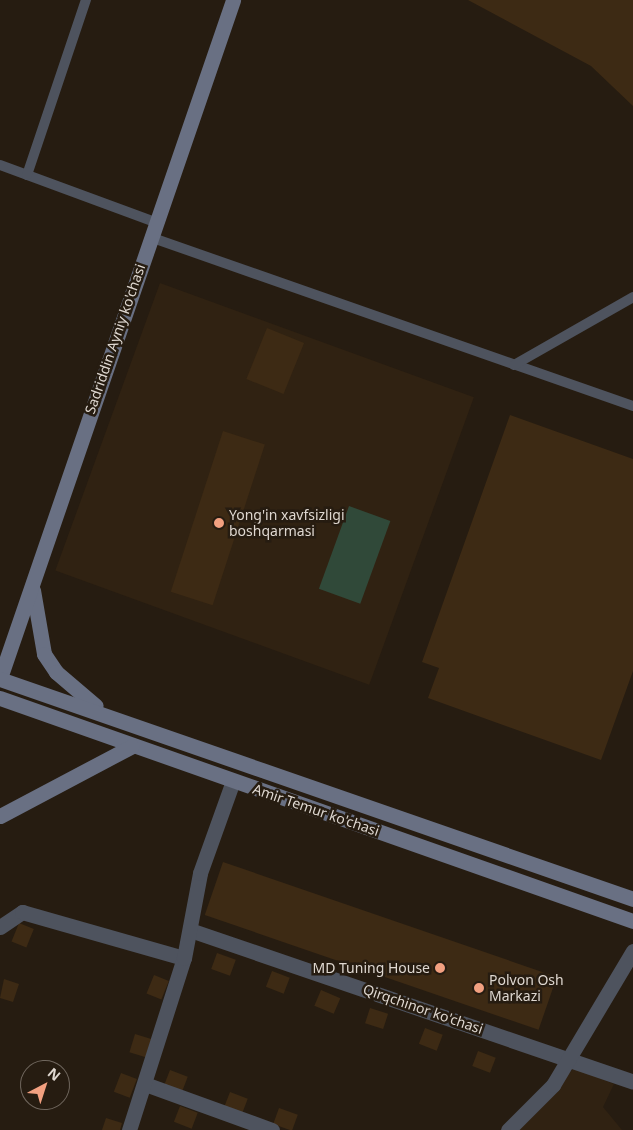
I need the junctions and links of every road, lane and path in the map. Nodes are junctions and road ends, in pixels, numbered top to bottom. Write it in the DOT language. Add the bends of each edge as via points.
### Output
graph roads {
  1 [pos="86,0"];
  2 [pos="233,0"];
  3 [pos="0,165"];
  4 [pos="27,175"];
  5 [pos="155,222"];
  6 [pos="150,237"];
  7 [pos="633,297"];
  8 [pos="514,365"];
  9 [pos="633,406"];
  10 [pos="33,582"];
  11 [pos="0,679"];
  12 [pos="0,698"];
  13 [pos="107,715"];
  14 [pos="132,746"];
  15 [pos="233,781"];
  16 [pos="0,816"];
  17 [pos="633,899"];
  18 [pos="633,921"];
  19 [pos="0,927"];
  20 [pos="190,930"];
  21 [pos="633,951"];
  22 [pos="184,958"];
  23 [pos="571,1059"];
  24 [pos="633,1082"];
  25 [pos="145,1084"];
  26 [pos="129,1130"];
  27 [pos="272,1130"];
  28 [pos="508,1130"];
  1 -- 4 [label="lane"];
  2 -- 5 [label="street, Sadriddin Ayniy ko'chasi"];
  3 -- 4 [label="lane"];
  4 -- 5 [label="lane"];
  5 -- 6 [label="street, Sadriddin Ayniy ko'chasi"];
  6 -- 8 [label="lane"];
  6 -- 10 [label="street, Sadriddin Ayniy ko'chasi"];
  7 -- 8 [label="lane"];
  8 -- 9 [label="lane"];
  10 -- 11 [label="street, Sadriddin Ayniy ko'chasi"];
  10 -- 13 [label="street" via="37,630 44,654 73,688"];
  11 -- 13 [label="street, Amir Temur ko'chasi"];
  12 -- 14 [label="street, Amir Temur ko'chasi"];
  13 -- 17 [label="street, Amir Temur ko'chasi"];
  14 -- 15 [label="street, Amir Temur ko'chasi"];
  14 -- 16 [label="street"];
  15 -- 18 [label="street, Amir Temur ko'chasi"];
  15 -- 20 [label="street" via="200,873"];
  19 -- 22 [label="street" via="22,912"];
  20 -- 22 [label="street"];
  20 -- 23 [label="street, Qirqchinor ko'chasi"];
  21 -- 23 [label="street"];
  22 -- 25 [label="street"];
  23 -- 24 [label="street, Qirqchinor ko'chasi"];
  23 -- 28 [label="street" via="553,1086"];
  25 -- 26 [label="street"];
  25 -- 27 [label="street"];
}
